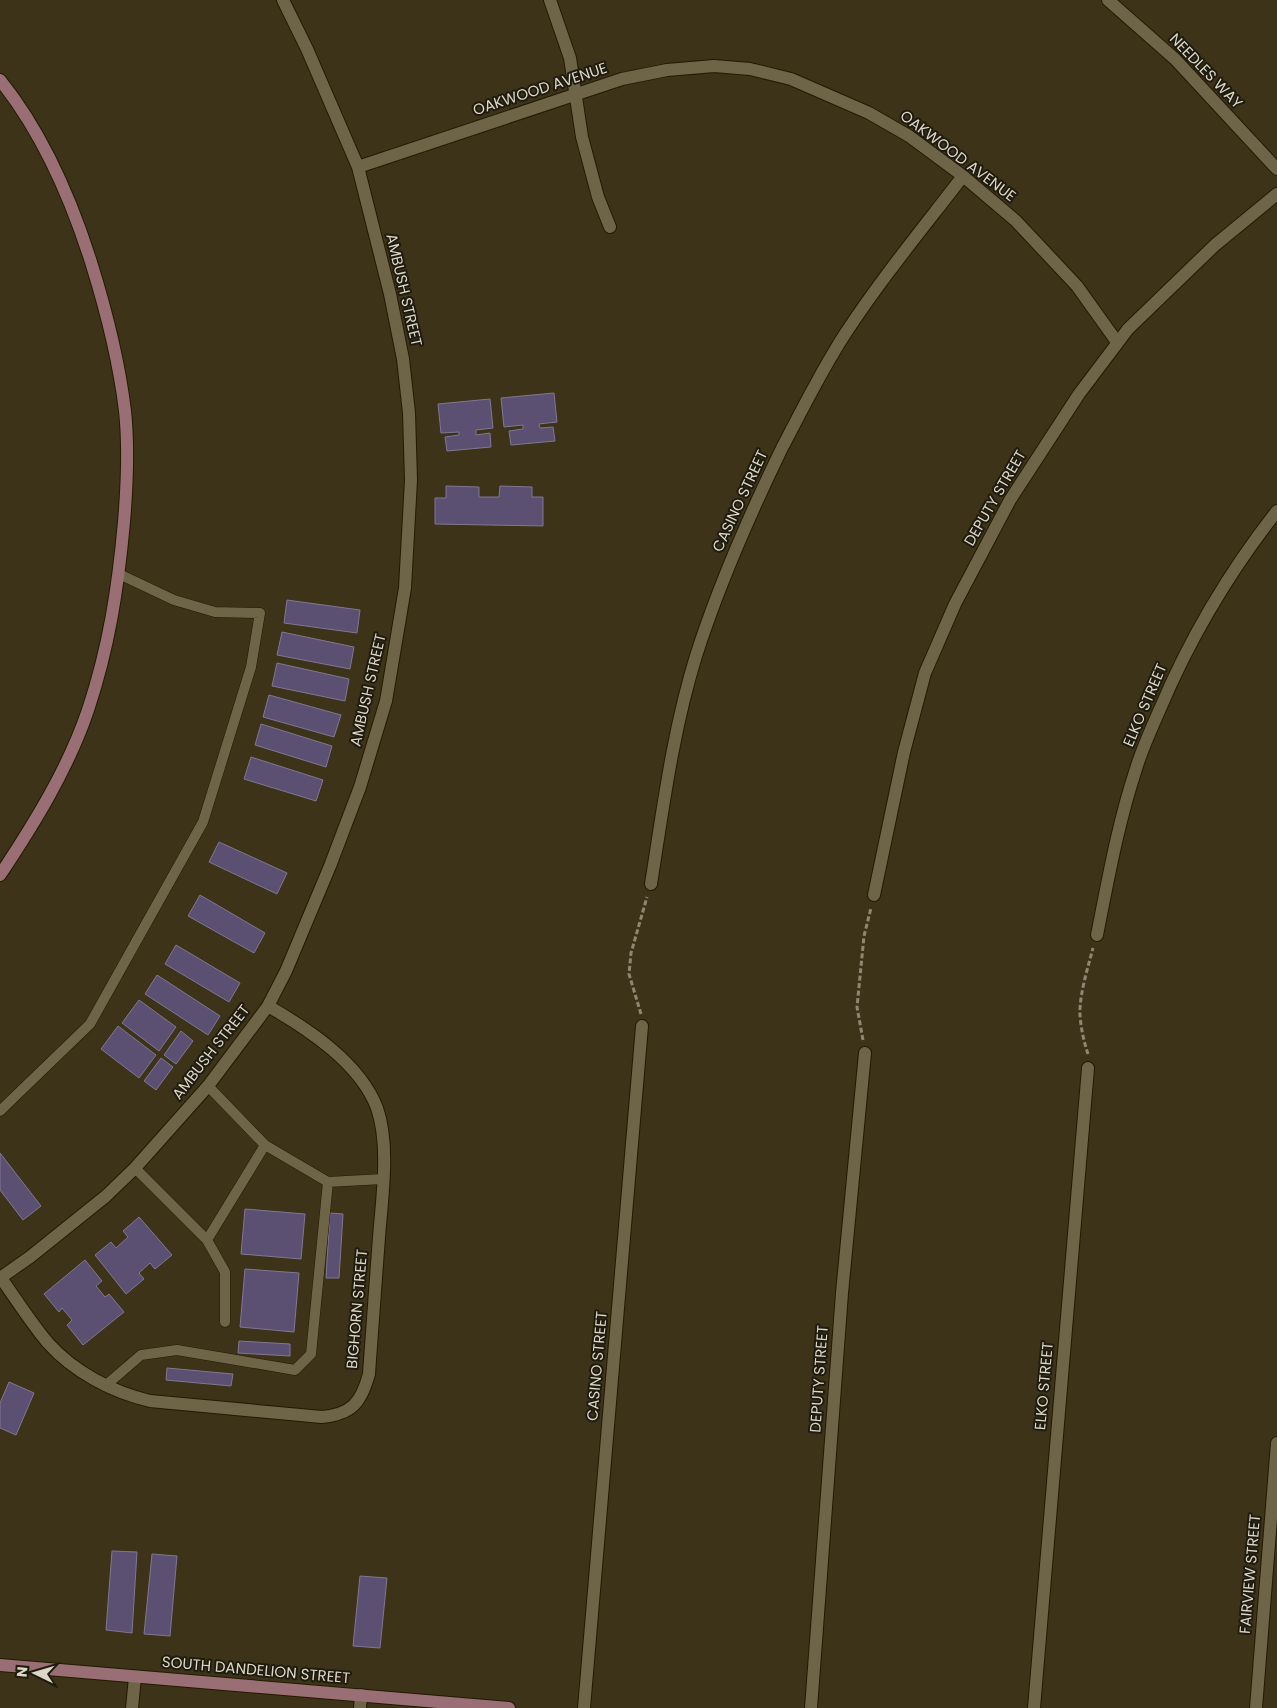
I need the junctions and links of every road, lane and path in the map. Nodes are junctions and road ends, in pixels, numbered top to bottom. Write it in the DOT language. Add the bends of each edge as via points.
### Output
graph roads {
  1 [pos="283,0"];
  2 [pos="550,0"];
  3 [pos="1108,0"];
  4 [pos="0,80"];
  5 [pos="575,94"];
  6 [pos="358,167"];
  7 [pos="1277,169"];
  8 [pos="963,176"];
  9 [pos="1277,194"];
  10 [pos="610,227"];
  11 [pos="1117,342"];
  12 [pos="1277,511"];
  13 [pos="119,574"];
  14 [pos="0,875"];
  15 [pos="651,884"];
  16 [pos="874,895"];
  17 [pos="1097,935"];
  18 [pos="268,1006"];
  19 [pos="642,1026"];
  20 [pos="865,1053"];
  21 [pos="1088,1068"];
  22 [pos="208,1086"];
  23 [pos="0,1111"];
  24 [pos="265,1145"];
  25 [pos="135,1168"];
  26 [pos="383,1179"];
  27 [pos="328,1182"];
  28 [pos="208,1240"];
  29 [pos="0,1278"];
  30 [pos="225,1322"];
  31 [pos="105,1386"];
  32 [pos="1277,1443"];
  33 [pos="0,1665"];
  34 [pos="135,1677"];
  35 [pos="360,1702"];
  36 [pos="132,1708"];
  37 [pos="509,1708"];
  38 [pos="584,1708"];
  39 [pos="811,1708"];
  40 [pos="1034,1708"];
  41 [pos="1256,1708"];
  1 -- 6 [label="street, AMBUSH STREET" via="308,48"];
  2 -- 5 [label="street" via="570,58"];
  3 -- 7 [label="street, NEEDLES WAY" via="1175,59"];
  4 -- 13 [label="main road" via="28,119 81,230 120,372 127,485"];
  5 -- 6 [label="street, OAKWOOD AVENUE"];
  5 -- 8 [label="street, OAKWOOD AVENUE" via="667,70 714,66 750,69 791,79 869,112 909,136"];
  5 -- 10 [label="street" via="582,138"];
  6 -- 18 [label="street, AMBUSH STREET" via="403,359 411,480 405,588 386,701 360,787 327,875"];
  8 -- 11 [label="street, OAKWOOD AVENUE" via="1016,221 1076,286"];
  8 -- 15 [label="street, CASINO STREET" via="844,336 808,398 755,504 696,656 675,737"];
  9 -- 11 [label="street, DEPUTY STREET" via="1214,245"];
  11 -- 16 [label="street, DEPUTY STREET" via="1010,500 954,604 925,673 904,752"];
  12 -- 17 [label="street, ELKO STREET" via="1250,545 1207,613 1176,672 1147,739 1118,835"];
  13 -- 14 [label="main road" via="107,642 88,711 44,806"];
  13 -- 23 [label="lane" via="174,600 215,612 260,613 251,667 203,822 90,1024"];
  15 -- 19 [label="path" via="631,953 629,974"];
  16 -- 20 [label="path" via="864,936 857,1007"];
  17 -- 21 [label="path" via="1080,1014"];
  18 -- 22 [label="street, AMBUSH STREET"];
  18 -- 26 [label="street, BIGHORN STREET" via="328,1045 362,1081 377,1108 384,1135"];
  19 -- 38 [label="street, CASINO STREET"];
  20 -- 39 [label="street, DEPUTY STREET" via="842,1293"];
  21 -- 40 [label="street, ELKO STREET"];
  22 -- 24 [label="lane"];
  22 -- 25 [label="street, AMBUSH STREET"];
  24 -- 27 [label="lane"];
  24 -- 28 [label="lane"];
  25 -- 28 [label="lane"];
  25 -- 29 [label="street, AMBUSH STREET" via="106,1196"];
  26 -- 27 [label="lane"];
  26 -- 31 [label="street, BIGHORN STREET" via="368,1374 358,1401 345,1412 322,1417 150,1401"];
  27 -- 31 [label="lane" via="311,1354 295,1370 177,1350 141,1355"];
  28 -- 30 [label="lane" via="225,1272"];
  29 -- 31 [label="street, BIGHORN STREET" via="49,1343 72,1364"];
  32 -- 41 [label="street, FAIRVIEW STREET"];
  33 -- 34 [label="main road, SOUTH DANDELION STREET"];
  34 -- 35 [label="main road, SOUTH DANDELION STREET"];
  34 -- 36 [label="street"];
  35 -- 37 [label="main road, SOUTH DANDELION STREET"];
}
